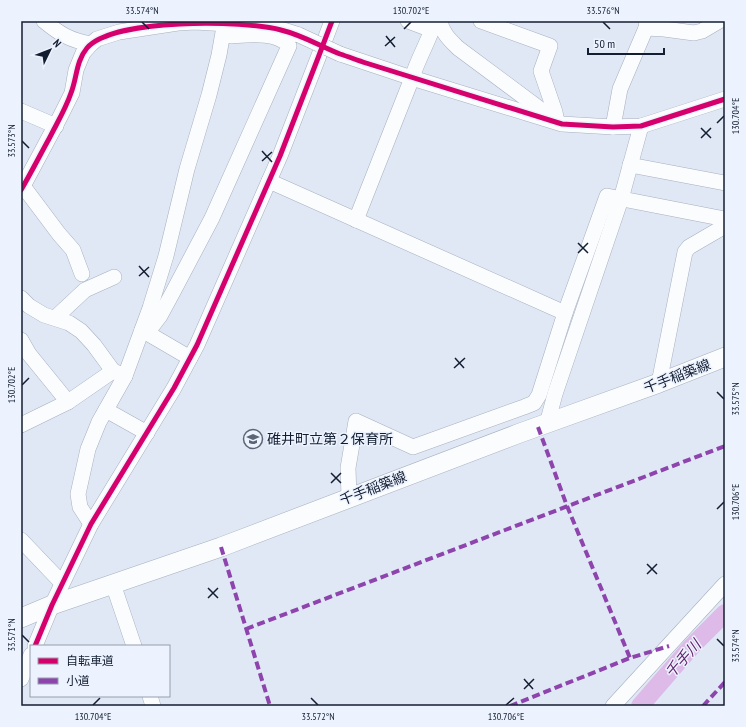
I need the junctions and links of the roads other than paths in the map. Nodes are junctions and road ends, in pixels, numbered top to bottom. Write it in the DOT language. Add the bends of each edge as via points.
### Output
graph roads {
  1 [pos="44,21"];
  2 [pos="332,21"];
  3 [pos="408,21"];
  4 [pos="481,21"];
  5 [pos="718,21"];
  6 [pos="436,24"];
  7 [pos="647,25"];
  8 [pos="227,27"];
  9 [pos="90,44"];
  10 [pos="412,78"];
  11 [pos="725,99"];
  12 [pos="21,111"];
  13 [pos="557,122"];
  14 [pos="56,126"];
  15 [pos="641,126"];
  16 [pos="613,127"];
  17 [pos="630,165"];
  18 [pos="269,181"];
  19 [pos="725,183"];
  20 [pos="22,188"];
  21 [pos="621,199"];
  22 [pos="356,220"];
  23 [pos="725,220"];
  24 [pos="725,226"];
  25 [pos="82,274"];
  26 [pos="114,277"];
  27 [pos="21,298"];
  28 [pos="565,313"];
  29 [pos="54,318"];
  30 [pos="145,331"];
  31 [pos="21,340"];
  32 [pos="25,356"];
  33 [pos="725,357"];
  34 [pos="190,358"];
  35 [pos="119,374"];
  36 [pos="659,383"];
  37 [pos="68,402"];
  38 [pos="106,410"];
  39 [pos="548,424"];
  40 [pos="21,425"];
  41 [pos="147,433"];
  42 [pos="349,497"];
  43 [pos="91,524"];
  44 [pos="21,540"];
  45 [pos="62,582"];
  46 [pos="113,584"];
  47 [pos="725,584"];
  48 [pos="52,605"];
  49 [pos="21,618"];
  50 [pos="35,645"];
  51 [pos="134,645"];
  52 [pos="30,657"];
  53 [pos="21,679"];
  54 [pos="613,706"];
  1 -- 9 [label="street" via="69,39"];
  2 -- 18 [label="street"];
  3 -- 6 [label="street"];
  4 -- 13 [label="street" via="550,46 541,71 556,112"];
  5 -- 7 [label="street" via="694,33"];
  6 -- 10 [label="street" via="416,64"];
  6 -- 13 [label="street" via="458,48"];
  7 -- 16 [label="street" via="620,89"];
  8 -- 9 [label="street" via="178,23 119,32"];
  8 -- 10 [label="street, bridge" via="261,26 280,29 340,54"];
  8 -- 30 [label="street"];
  8 -- 30 [label="street" via="277,38 289,46 212,218 160,316"];
  9 -- 14 [label="street" via="83,53 76,70 72,93"];
  10 -- 13 [label="street"];
  10 -- 22 [label="street"];
  11 -- 15 [label="street"];
  12 -- 14 [label="street"];
  13 -- 16 [label="street"];
  14 -- 20 [label="street"];
  15 -- 16 [label="street"];
  15 -- 17 [label="street"];
  17 -- 19 [label="street"];
  17 -- 21 [label="street"];
  18 -- 22 [label="street"];
  18 -- 34 [label="street"];
  20 -- 25 [label="street" via="73,250"];
  21 -- 23 [label="street"];
  21 -- 28 [label="street" via="608,196"];
  21 -- 39 [label="street" via="555,394"];
  22 -- 28 [label="street"];
  24 -- 36 [label="street" via="689,247 685,252"];
  26 -- 29 [label="street" via="85,290"];
  27 -- 29 [label="street" via="29,306"];
  28 -- 42 [label="street" via="539,395 534,403 413,447 356,421 348,468"];
  29 -- 35 [label="street" via="69,323 81,331"];
  30 -- 34 [label="street"];
  30 -- 35 [label="street"];
  31 -- 32 [label="street"];
  32 -- 37 [label="street"];
  33 -- 36 [label="main road, 千手稲築線"];
  34 -- 41 [label="street"];
  35 -- 37 [label="street"];
  35 -- 38 [label="street"];
  36 -- 39 [label="main road, 千手稲築線"];
  37 -- 40 [label="street"];
  38 -- 41 [label="street"];
  38 -- 43 [label="street" via="88,449 78,494 80,507"];
  39 -- 42 [label="main road, 千手稲築線"];
  41 -- 43 [label="street"];
  42 -- 46 [label="main road, 千手稲築線" via="221,547"];
  43 -- 45 [label="street"];
  44 -- 45 [label="street"];
  45 -- 48 [label="street"];
  46 -- 48 [label="main road, 千手稲築線"];
  46 -- 51 [label="street"];
  47 -- 54 [label="street"];
  48 -- 49 [label="main road, 千手稲築線"];
  48 -- 50 [label="street"];
  52 -- 53 [label="street"];
}
